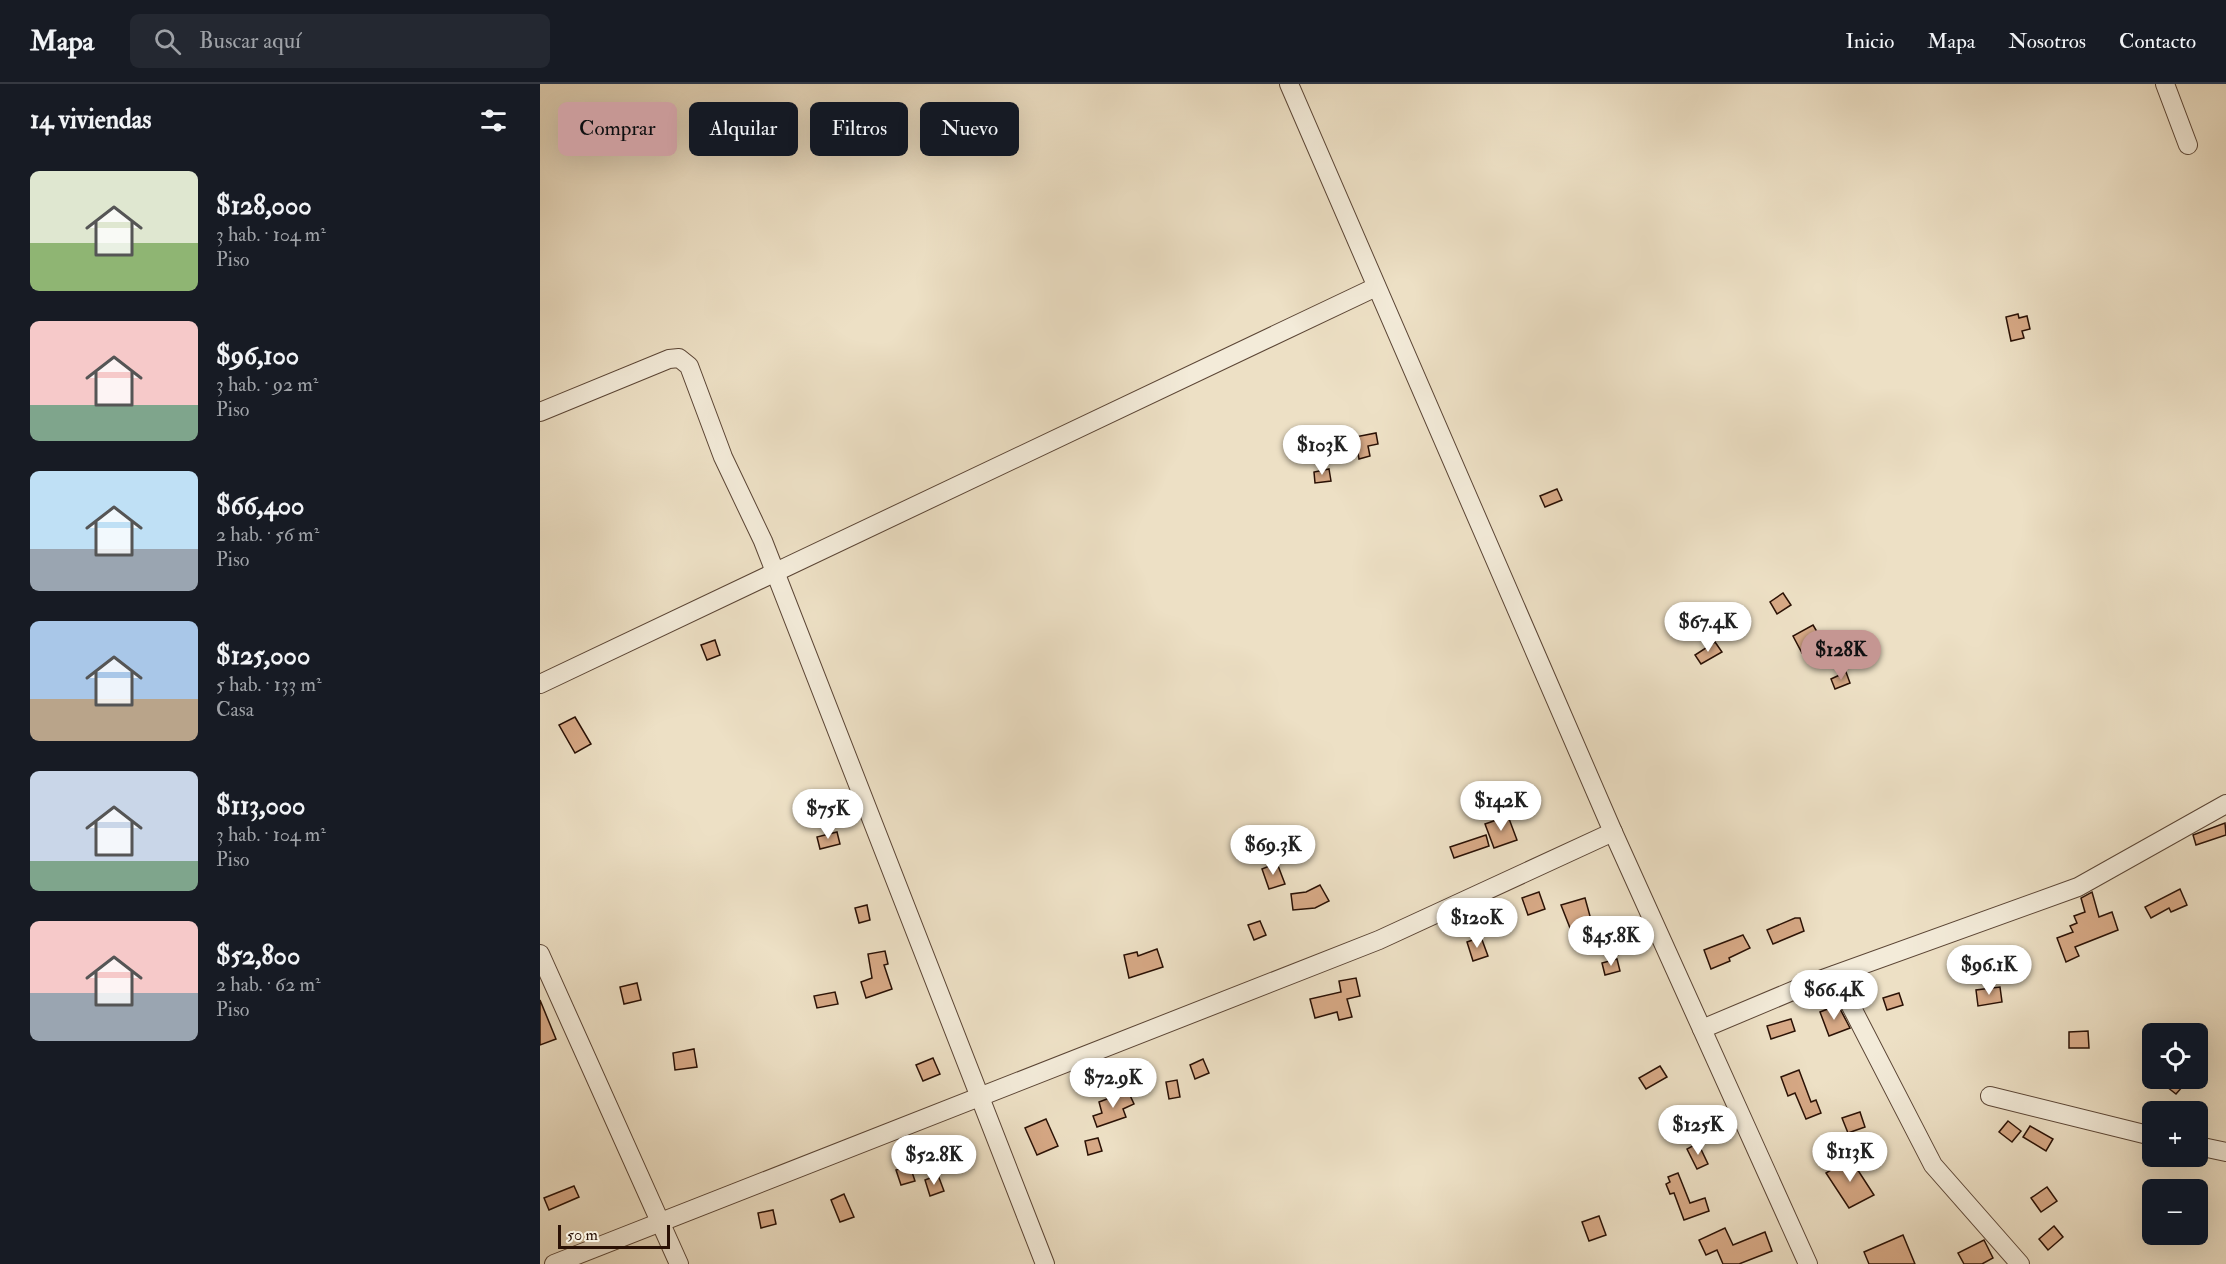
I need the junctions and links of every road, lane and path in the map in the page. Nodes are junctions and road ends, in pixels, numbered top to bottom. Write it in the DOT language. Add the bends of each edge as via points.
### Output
graph roads {
  1 [pos="1289,84"];
  2 [pos="2165,84"];
  3 [pos="2188,145"];
  4 [pos="1376,287"];
  5 [pos="540,412"];
  6 [pos="775,572"];
  7 [pos="540,684"];
  8 [pos="2226,804"];
  9 [pos="1613,832"];
  10 [pos="540,954"];
  11 [pos="1834,975"];
  12 [pos="1702,1029"];
  13 [pos="1990,1096"];
  14 [pos="978,1097"];
  15 [pos="2142,1134"];
  16 [pos="2208,1148"];
  17 [pos="2226,1152"];
  18 [pos="661,1223"];
  19 [pos="554,1264"];
  20 [pos="679,1264"];
  21 [pos="1045,1264"];
  22 [pos="1808,1264"];
  23 [pos="2020,1264"];
  1 -- 4 [label="street"];
  2 -- 3 [label="street"];
  4 -- 6 [label="street"];
  4 -- 9 [label="street"];
  5 -- 6 [label="street" via="679,358 689,366 723,457"];
  6 -- 7 [label="street"];
  6 -- 14 [label="street"];
  8 -- 11 [label="street" via="2078,887"];
  9 -- 12 [label="street"];
  9 -- 14 [label="street" via="1379,940"];
  10 -- 18 [label="street"];
  11 -- 12 [label="street"];
  11 -- 23 [label="street" via="1933,1165"];
  12 -- 22 [label="street"];
  13 -- 15 [label="street"];
  14 -- 18 [label="street"];
  14 -- 21 [label="street"];
  16 -- 17 [label="street"];
  18 -- 19 [label="street"];
  18 -- 20 [label="street"];
}
